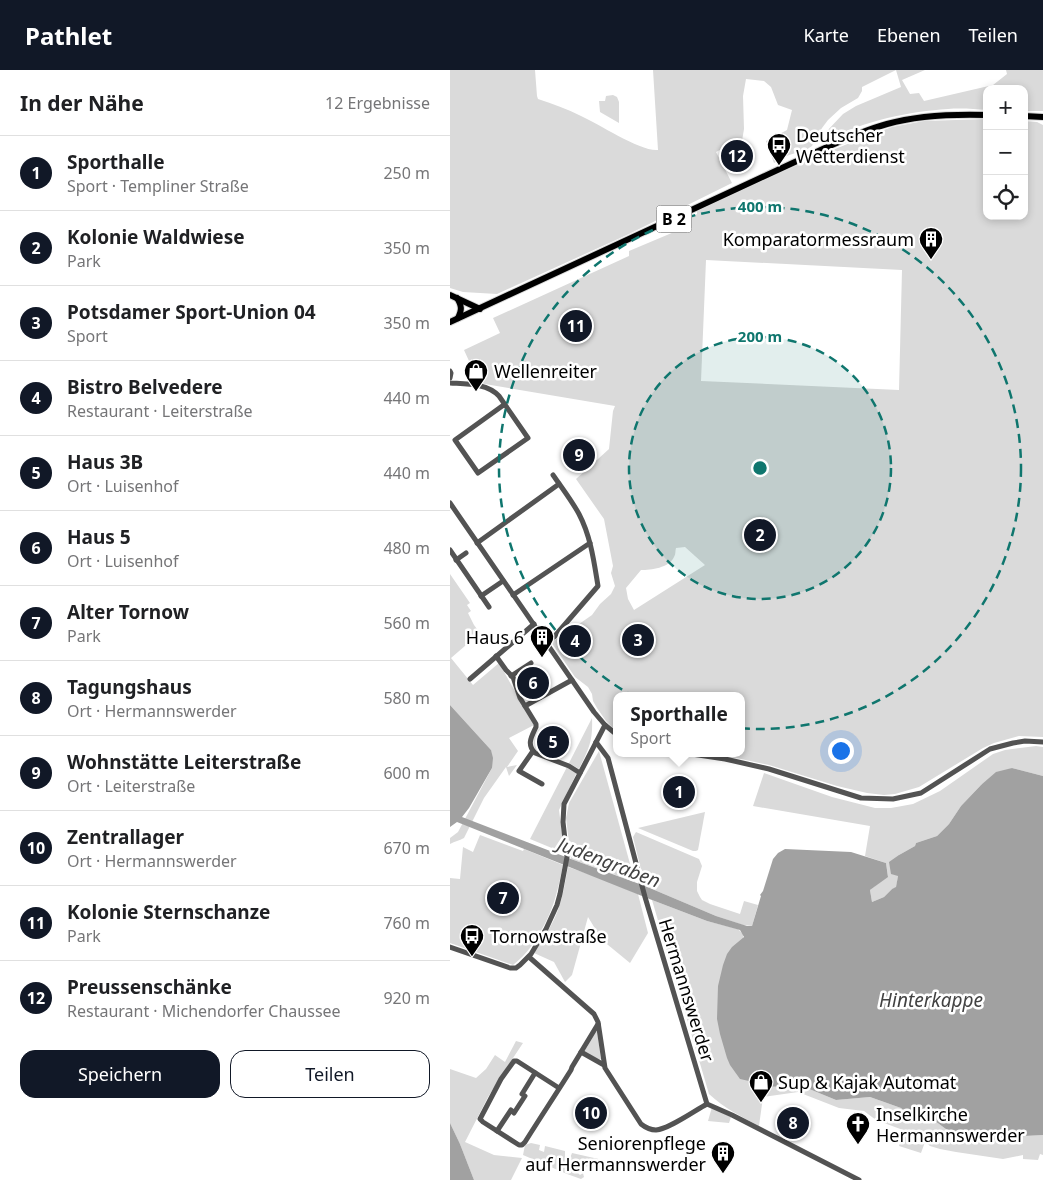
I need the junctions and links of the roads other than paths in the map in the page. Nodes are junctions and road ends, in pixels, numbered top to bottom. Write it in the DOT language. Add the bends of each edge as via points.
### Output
graph roads {
  1 [pos="983,115"];
  2 [pos="1028,116"];
  3 [pos="1043,117"];
  4 [pos="453,297"];
  5 [pos="480,309"];
  6 [pos="457,319"];
  7 [pos="450,322"];
  8 [pos="450,372"];
  9 [pos="450,378"];
  10 [pos="450,383"];
  11 [pos="505,404"];
  12 [pos="553,475"];
  13 [pos="559,484"];
  14 [pos="450,503"];
  15 [pos="457,513"];
  16 [pos="450,517"];
  17 [pos="477,543"];
  18 [pos="590,543"];
  19 [pos="450,550"];
  20 [pos="466,553"];
  21 [pos="456,560"];
  22 [pos="504,581"];
  23 [pos="513,595"];
  24 [pos="481,596"];
  25 [pos="489,607"];
  26 [pos="534,624"];
  27 [pos="546,642"];
  28 [pos="496,656"];
  29 [pos="531,663"];
  30 [pos="511,676"];
  31 [pos="470,680"];
  32 [pos="572,680"];
  33 [pos="525,706"];
  34 [pos="605,725"];
  35 [pos="613,732"];
  36 [pos="596,742"];
  37 [pos="1043,742"];
  38 [pos="532,751"];
  39 [pos="712,757"];
  40 [pos="580,773"];
  41 [pos="542,784"];
  42 [pos="450,947"];
  43 [pos="529,957"];
  44 [pos="598,1024"];
  45 [pos="581,1052"];
  46 [pos="604,1065"];
  47 [pos="535,1073"];
  48 [pos="559,1088"];
  49 [pos="707,1104"];
  50 [pos="498,1132"];
  51 [pos="859,1180"];
  1 -- 5 [label="main road, B 2" via="931,116 865,131"];
  2 -- 3 [label="main road"];
  4 -- 5 [label="main road"];
  4 -- 6 [label="main road" via="462,305"];
  5 -- 6 [label="main road, B 2"];
  6 -- 7 [label="main road, B 2"];
  8 -- 9 [label="street"];
  10 -- 11 [label="street" via="489,389 496,392"];
  11 -- 11 [label="street" via="528,438 478,473 456,440"];
  12 -- 13 [label="street"];
  13 -- 17 [label="street"];
  13 -- 18 [label="street" via="579,514"];
  14 -- 15 [label="street"];
  15 -- 16 [label="street"];
  15 -- 17 [label="street"];
  17 -- 22 [label="street"];
  18 -- 23 [label="street"];
  18 -- 27 [label="street" via="598,586"];
  19 -- 21 [label="street"];
  20 -- 21 [label="street"];
  21 -- 24 [label="street"];
  22 -- 23 [label="street"];
  22 -- 24 [label="street"];
  23 -- 26 [label="street"];
  24 -- 25 [label="street"];
  26 -- 27 [label="street"];
  26 -- 28 [label="street"];
  27 -- 32 [label="street"];
  28 -- 30 [label="street"];
  28 -- 31 [label="street"];
  29 -- 30 [label="street"];
  30 -- 33 [label="street"];
  32 -- 33 [label="street"];
  32 -- 34 [label="street"];
  33 -- 38 [label="street" via="536,724 530,741"];
  34 -- 35 [label="street"];
  34 -- 36 [label="street"];
  36 -- 40 [label="street"];
  36 -- 49 [label="street, Hermannswerder" via="608,758 641,884"];
  37 -- 39 [label="street" via="1013,742 990,749 921,793 893,799 861,798 769,769"];
  38 -- 40 [label="street"];
  38 -- 41 [label="street" via="519,771"];
  40 -- 43 [label="street" via="564,804 567,857 560,894 552,918"];
  42 -- 43 [label="street" via="510,968 516,968"];
  43 -- 44 [label="street" via="594,1014"];
  44 -- 45 [label="street"];
  44 -- 46 [label="street"];
  45 -- 46 [label="street"];
  45 -- 48 [label="street"];
  46 -- 49 [label="street" via="639,1121 649,1129 665,1128"];
  47 -- 48 [label="street"];
  47 -- 50 [label="street" via="522,1094 525,1096 514,1113 511,1110"];
  47 -- 50 [label="street" via="514,1061 501,1079 480,1118"];
  48 -- 50 [label="street" via="522,1144"];
  49 -- 51 [label="street"];
}
